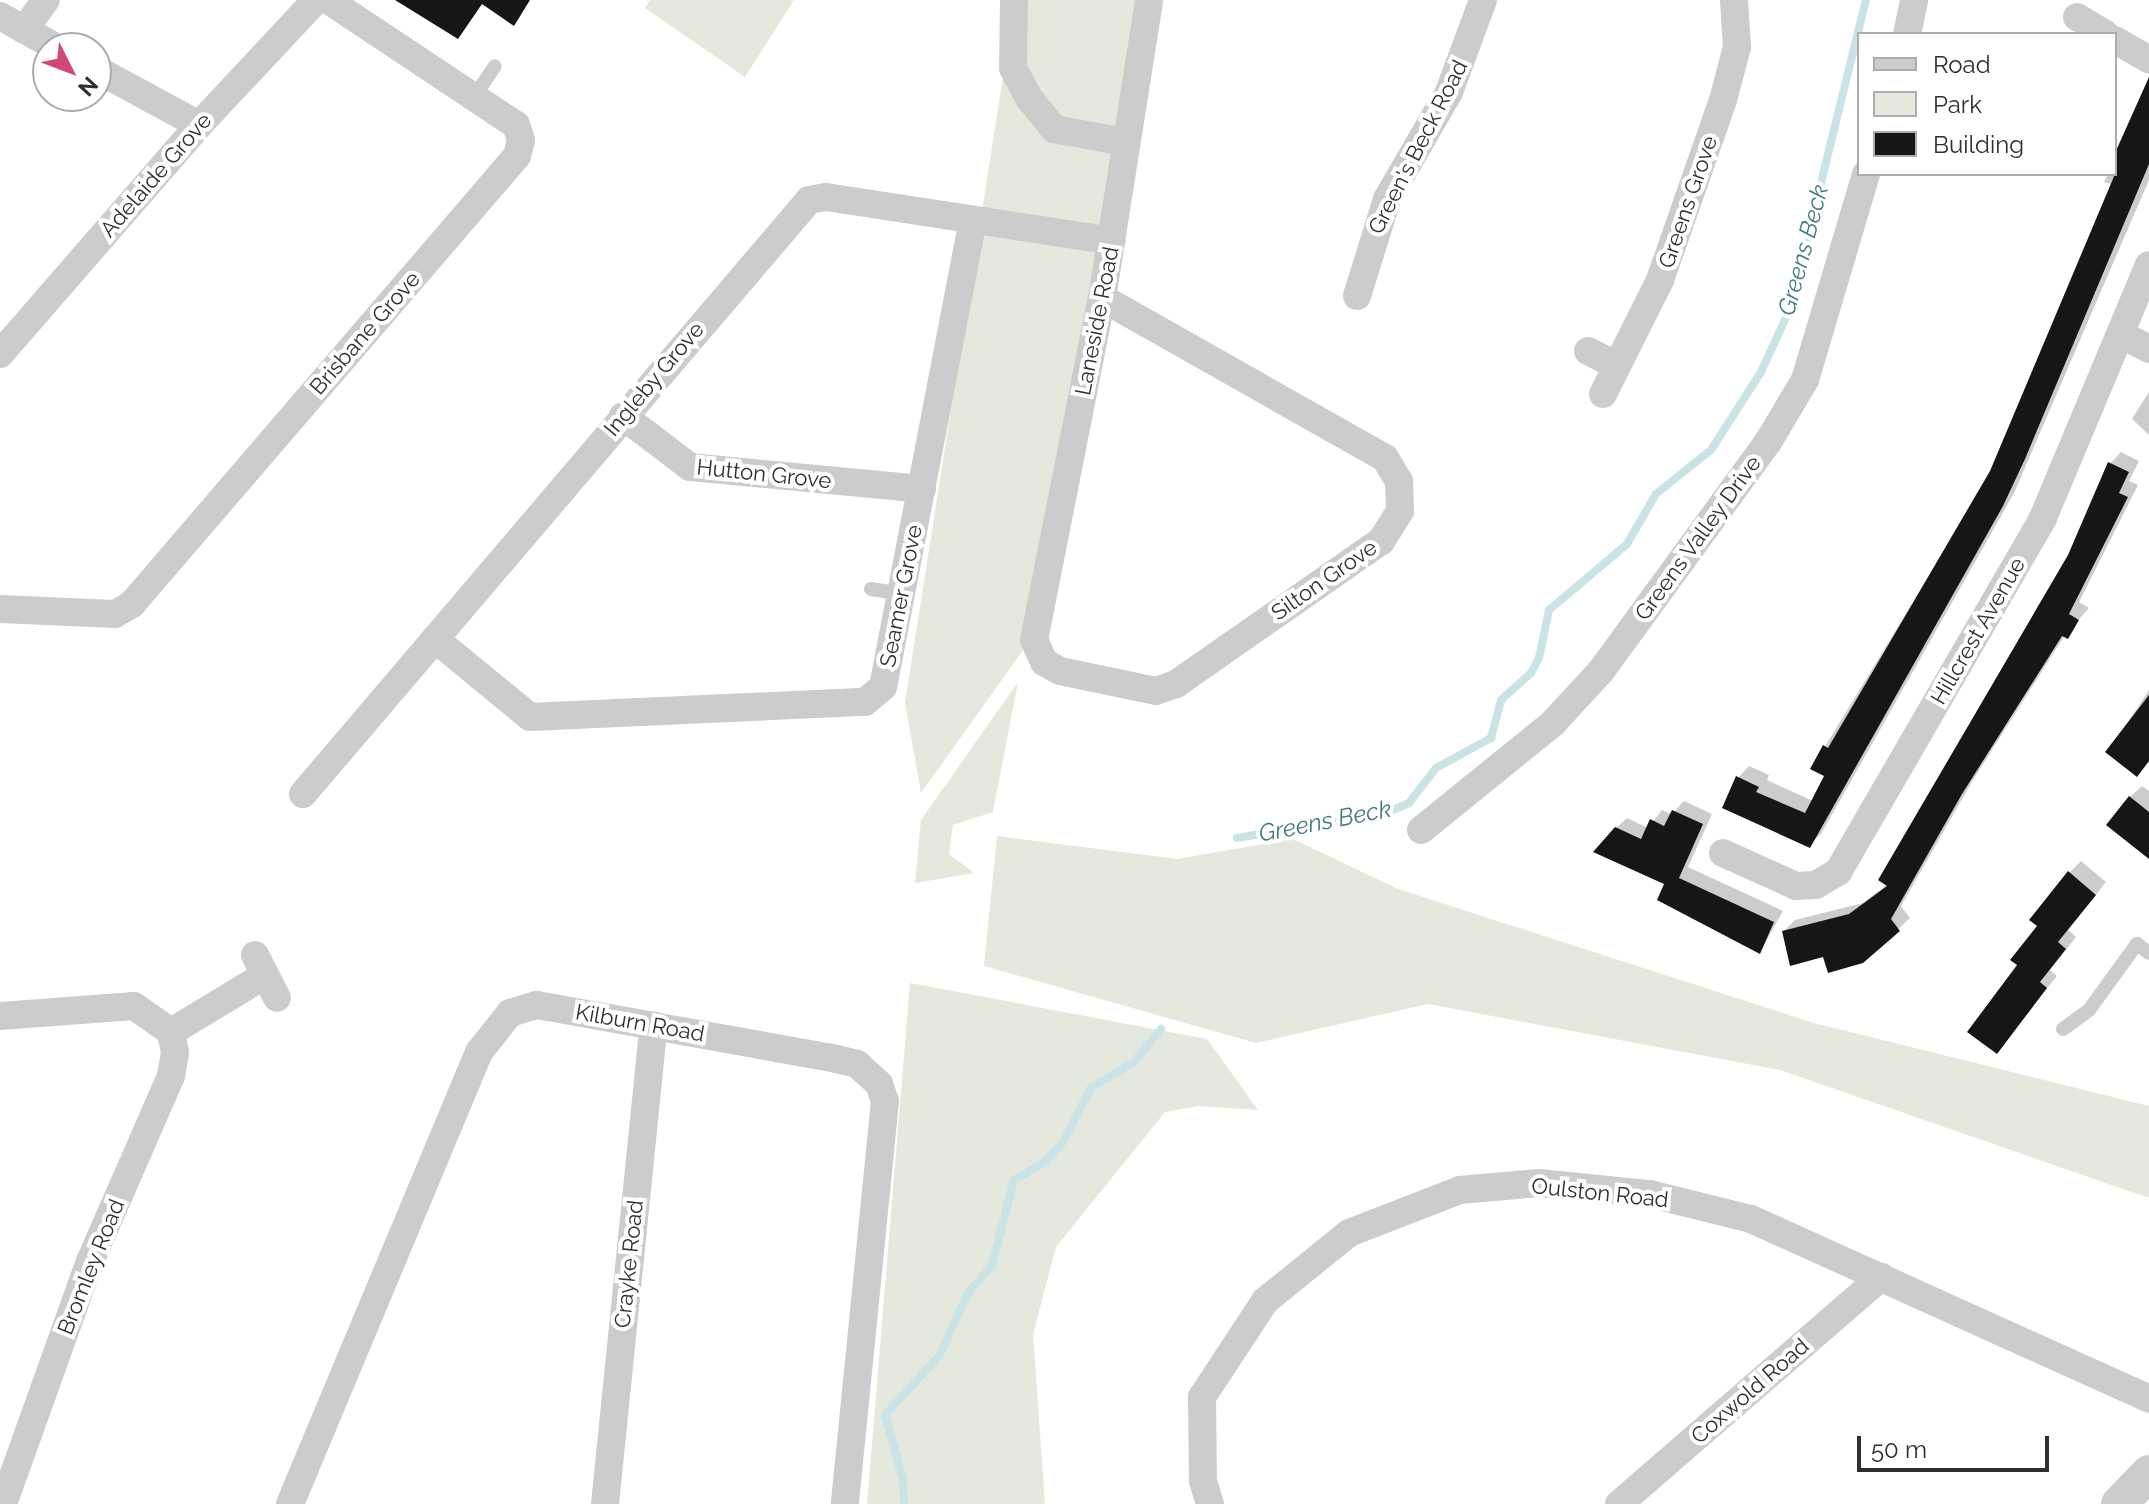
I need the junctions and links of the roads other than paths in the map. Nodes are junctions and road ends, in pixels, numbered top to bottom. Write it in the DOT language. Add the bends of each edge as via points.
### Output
graph roads {
  1 [pos="46,0"];
  2 [pos="316,0"];
  3 [pos="328,0"];
  4 [pos="1014,0"];
  5 [pos="1149,0"];
  6 [pos="1483,0"];
  7 [pos="1734,0"];
  8 [pos="1914,0"];
  9 [pos="2077,17"];
  10 [pos="12,23"];
  11 [pos="1907,32"];
  12 [pos="2102,32"];
  13 [pos="32,34"];
  14 [pos="2117,41"];
  15 [pos="2149,60"];
  16 [pos="495,66"];
  17 [pos="112,78"];
  18 [pos="474,97"];
  19 [pos="199,125"];
  20 [pos="1125,142"];
  21 [pos="1865,176"];
  22 [pos="973,221"];
  23 [pos="1112,241"];
  24 [pos="2149,265"];
  25 [pos="1357,296"];
  26 [pos="1102,298"];
  27 [pos="2120,334"];
  28 [pos="3,346"];
  29 [pos="2149,349"];
  30 [pos="1588,351"];
  31 [pos="1616,365"];
  32 [pos="1603,394"];
  33 [pos="623,416"];
  34 [pos="922,489"];
  35 [pos="871,589"];
  36 [pos="901,594"];
  37 [pos="0,609"];
  38 [pos="435,639"];
  39 [pos="1034,640"];
  40 [pos="303,794"];
  41 [pos="1421,830"];
  42 [pos="1723,853"];
  43 [pos="2149,953"];
  44 [pos="266,976"];
  45 [pos="0,1016"];
  46 [pos="654,1025"];
  47 [pos="2063,1029"];
  48 [pos="171,1032"];
  49 [pos="1881,1277"];
  50 [pos="2149,1399"];
  51 [pos="2149,1473"];
  52 [pos="3,1504"];
  53 [pos="290,1504"];
  54 [pos="605,1504"];
  55 [pos="845,1504"];
  56 [pos="1210,1504"];
  57 [pos="1619,1504"];
  58 [pos="2119,1504"];
  1 -- 10 [label="street"];
  2 -- 19 [label="street, Adelaide Grove"];
  3 -- 18 [label="street, Brisbane Grove"];
  4 -- 20 [label="street" via="1013,68 1029,98 1054,129"];
  5 -- 20 [label="street, Laneside Road"];
  6 -- 25 [label="street, Green's Beck Road" via="1449,92 1387,199"];
  7 -- 31 [label="street, Greens Grove" via="1737,47 1723,100 1660,280"];
  8 -- 11 [label="street"];
  9 -- 12 [label="street"];
  10 -- 13 [label="street"];
  14 -- 15 [label="street"];
  16 -- 18 [label="lane"];
  17 -- 19 [label="street"];
  18 -- 37 [label="street, Brisbane Grove" via="516,125 521,140 517,156 132,604 115,614"];
  19 -- 28 [label="street, Adelaide Grove"];
  20 -- 23 [label="street, Laneside Road"];
  21 -- 41 [label="street, Greens Valley Drive" via="1805,380 1768,442 1601,671 1553,723"];
  22 -- 23 [label="street, Ingleby Grove"];
  22 -- 33 [label="street, Ingleby Grove" via="826,197 809,200"];
  22 -- 34 [label="street, Seamer Grove"];
  23 -- 26 [label="street, Laneside Road"];
  24 -- 27 [label="street, Hillcrest Avenue"];
  26 -- 39 [label="street, Laneside Road"];
  26 -- 39 [label="street, Silton Grove" via="1385,458 1399,481 1400,511 1381,541 1176,684 1156,691 1060,671 1044,662"];
  27 -- 29 [label="street"];
  27 -- 42 [label="street, Hillcrest Avenue" via="2043,518 1838,872 1816,885 1796,886"];
  30 -- 31 [label="street"];
  31 -- 32 [label="street, Greens Grove"];
  33 -- 34 [label="street, Hutton Grove" via="690,467"];
  33 -- 38 [label="street, Ingleby Grove"];
  34 -- 36 [label="street, Seamer Grove"];
  35 -- 36 [label="lane"];
  36 -- 38 [label="street, Seamer Grove" via="883,687 865,702 530,717"];
  38 -- 40 [label="street, Ingleby Grove"];
  43 -- 47 [label="lane" via="2137,944 2089,1010"];
  44 -- 48 [label="street"];
  45 -- 48 [label="street" via="134,1006"];
  46 -- 53 [label="street, Kilburn Road" via="537,1005 510,1013 491,1031"];
  46 -- 54 [label="street, Crayke Road"];
  46 -- 55 [label="street, Kilburn Road" via="857,1064 879,1084 885,1101"];
  48 -- 52 [label="street, Bromley Road" via="171,1076 90,1261"];
  49 -- 50 [label="street, Oulston Road"];
  49 -- 56 [label="street, Oulston Road" via="1751,1219 1650,1194 1539,1183 1460,1190 1349,1233 1265,1301 1202,1397 1203,1481"];
  49 -- 57 [label="street, Coxwold Road"];
  51 -- 58 [label="street"];
}
